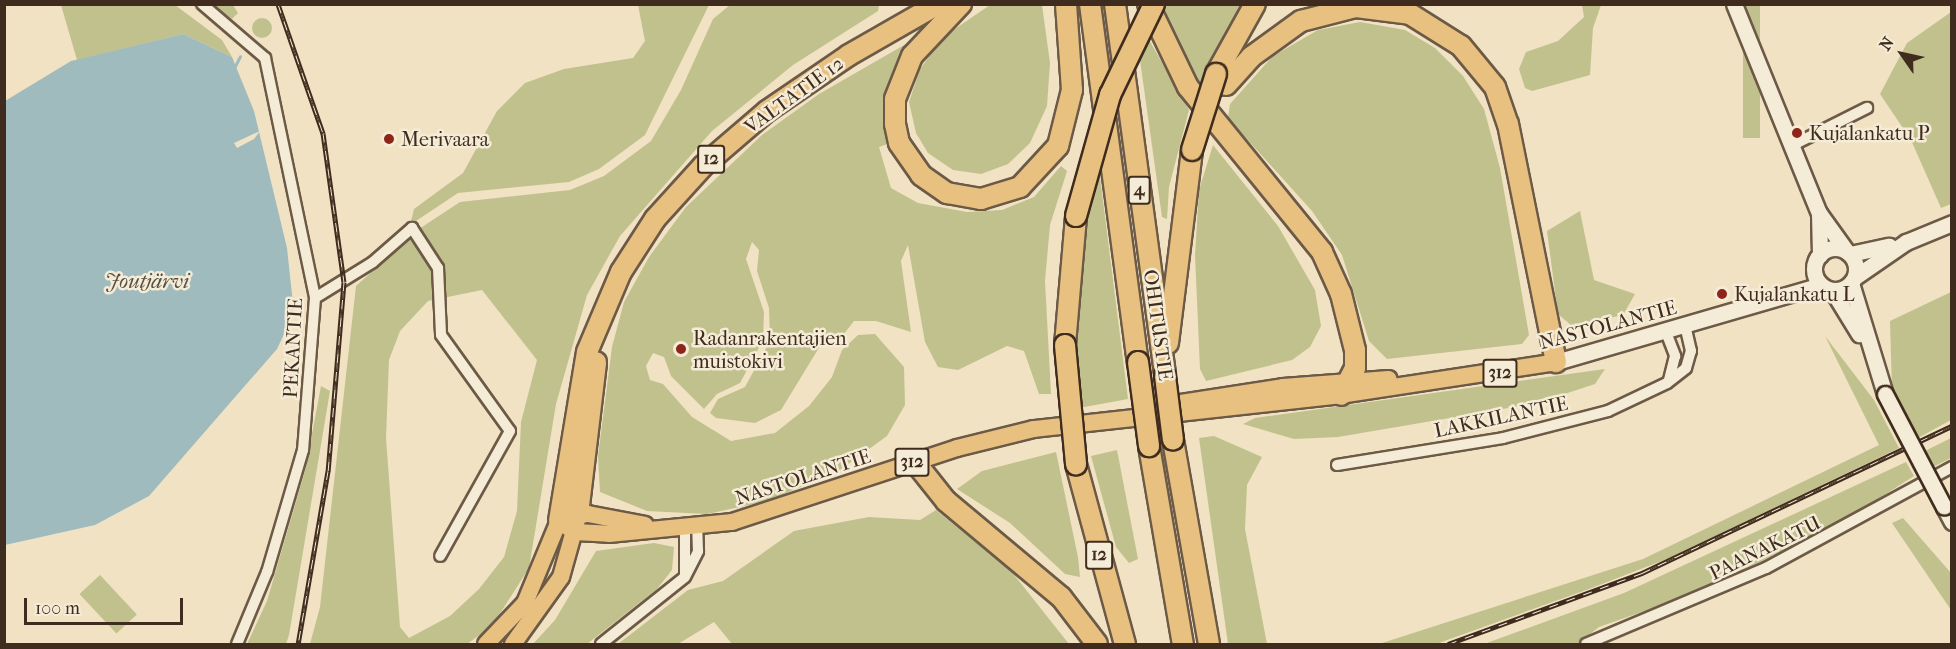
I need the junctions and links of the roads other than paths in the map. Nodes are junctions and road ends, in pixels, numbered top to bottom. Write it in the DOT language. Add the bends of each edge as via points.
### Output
graph roads {
  1 [pos="202,4"];
  2 [pos="938,4"];
  3 [pos="961,4"];
  4 [pos="1066,4"];
  5 [pos="1090,4"];
  6 [pos="1115,4"];
  7 [pos="1148,4"];
  8 [pos="1154,4"];
  9 [pos="1255,4"];
  10 [pos="1734,4"];
  11 [pos="903,14"];
  12 [pos="1221,80"];
  13 [pos="1867,108"];
  14 [pos="1793,146"];
  15 [pos="1819,213"];
  16 [pos="1952,223"];
  17 [pos="1906,242"];
  18 [pos="1849,253"];
  19 [pos="1817,261"];
  20 [pos="1853,280"];
  21 [pos="1827,287"];
  22 [pos="1778,293"];
  23 [pos="315,298"];
  24 [pos="609,298"];
  25 [pos="1685,326"];
  26 [pos="1666,332"];
  27 [pos="1868,350"];
  28 [pos="1556,362"];
  29 [pos="1165,376"];
  30 [pos="1667,383"];
  31 [pos="1345,388"];
  32 [pos="915,462"];
  33 [pos="1337,465"];
  34 [pos="1952,466"];
  35 [pos="571,522"];
  36 [pos="1952,522"];
  37 [pos="692,527"];
  38 [pos="440,556"];
  39 [pos="237,645"];
  40 [pos="486,645"];
  41 [pos="513,645"];
  42 [pos="601,645"];
  43 [pos="1096,645"];
  44 [pos="1125,645"];
  45 [pos="1183,645"];
  46 [pos="1209,645"];
  47 [pos="1586,645"];
  1 -- 23 [label="street, PEKANTIE" via="266,58"];
  2 -- 11 [label="highway, VALTATIE 12 / 12"];
  3 -- 4 [label="highway" via="912,56 895,99 895,124 899,143 921,175 947,193 981,199 1020,187 1058,146 1072,90"];
  5 -- 45 [label="highway, OHITUSTIE / 4, bridge" via="1149,446"];
  6 -- 29 [label="highway, OHITUSTIE / 4"];
  7 -- 31 [label="highway" via="1188,87 1322,252 1353,341 1355,368"];
  8 -- 44 [label="highway, 12, bridge" via="1110,95 1076,216 1065,345 1077,464"];
  9 -- 12 [label="highway"];
  10 -- 14 [label="street"];
  11 -- 24 [label="highway, VALTATIE 12 / 12" via="768,111 703,166 655,219"];
  12 -- 28 [label="highway" via="1301,21 1356,7 1410,14 1461,46 1495,87 1508,124"];
  12 -- 29 [label="highway, bridge" via="1192,150"];
  13 -- 14 [label="street"];
  14 -- 15 [label="street"];
  15 -- 18 [label="street"];
  15 -- 19 [label="street"];
  16 -- 17 [label="street"];
  17 -- 18 [label="street"];
  17 -- 20 [label="street"];
  18 -- 19 [label="street" via="1830,249"];
  18 -- 20 [label="street"];
  19 -- 21 [label="street"];
  19 -- 22 [label="street, NASTOLANTIE / 312"];
  20 -- 21 [label="street, NASTOLANTIE"];
  20 -- 27 [label="street"];
  21 -- 22 [label="street, NASTOLANTIE / 312"];
  21 -- 27 [label="street"];
  22 -- 25 [label="street, NASTOLANTIE / 312"];
  23 -- 38 [label="street" via="373,262 412,228 438,268 441,335 510,431"];
  23 -- 39 [label="street, PEKANTIE" via="303,450 267,572"];
  24 -- 35 [label="highway, VALTATIE 12 / 12"];
  24 -- 35 [label="highway, VALTATIE 12 / 12" via="587,352 565,483"];
  25 -- 26 [label="street, NASTOLANTIE / 312"];
  25 -- 30 [label="street, LAKKILANTIE" via="1690,358"];
  26 -- 28 [label="street, NASTOLANTIE / 312"];
  26 -- 30 [label="street" via="1675,370"];
  27 -- 36 [label="street, bridge" via="1885,394"];
  28 -- 31 [label="main road, NASTOLANTIE / 312" via="1444,379"];
  29 -- 46 [label="highway, OHITUSTIE / 4, bridge"];
  30 -- 33 [label="street, LAKKILANTIE" via="1608,411 1503,438"];
  31 -- 32 [label="main road, NASTOLANTIE / 312" via="1034,429"];
  32 -- 37 [label="main road, NASTOLANTIE / 312" via="764,514"];
  32 -- 43 [label="highway" via="946,501 1061,597"];
  34 -- 47 [label="street, PAANAKATU" via="1817,543"];
  35 -- 37 [label="main road, NASTOLANTIE / 312" via="661,529"];
  35 -- 40 [label="main road" via="525,603"];
  35 -- 41 [label="main road" via="561,577"];
  37 -- 42 [label="street" via="685,577"];
}
